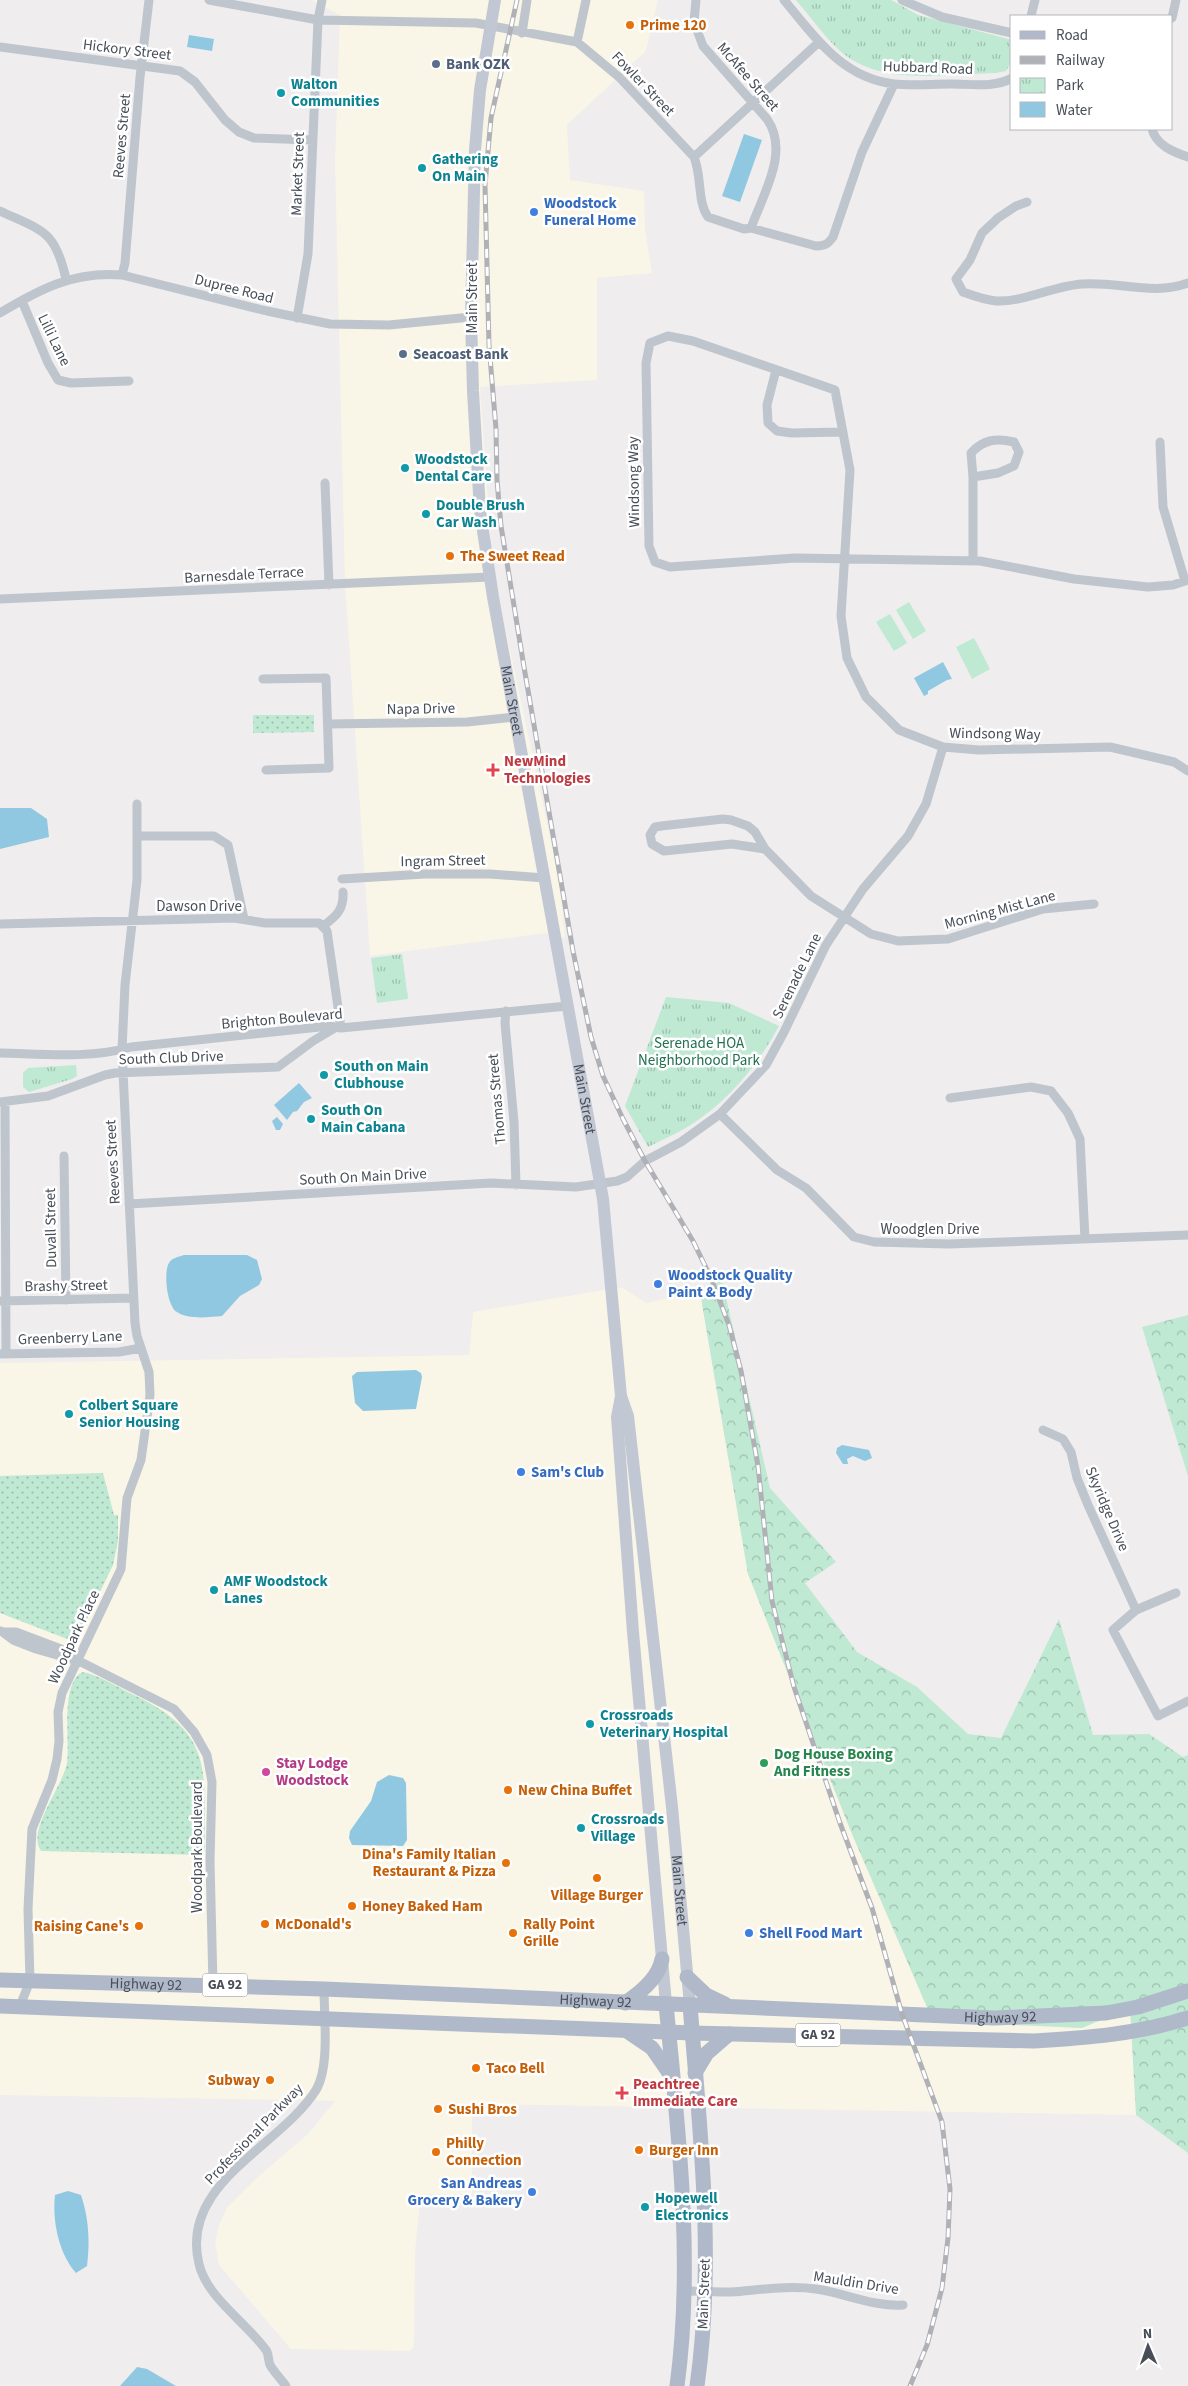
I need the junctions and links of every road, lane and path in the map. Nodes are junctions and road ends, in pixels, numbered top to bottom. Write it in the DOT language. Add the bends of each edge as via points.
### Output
graph roads {
  1 [pos="149,0"];
  2 [pos="208,0"];
  3 [pos="322,0"];
  4 [pos="495,0"];
  5 [pos="527,0"];
  6 [pos="586,0"];
  7 [pos="696,0"];
  8 [pos="784,0"];
  9 [pos="902,0"];
  10 [pos="1034,0"];
  11 [pos="1176,0"];
  12 [pos="1031,15"];
  13 [pos="1173,15"];
  14 [pos="318,20"];
  15 [pos="490,25"];
  16 [pos="522,33"];
  17 [pos="1010,33"];
  18 [pos="577,42"];
  19 [pos="819,42"];
  20 [pos="0,47"];
  21 [pos="141,65"];
  22 [pos="1010,79"];
  23 [pos="894,84"];
  24 [pos="753,103"];
  25 [pos="1152,130"];
  26 [pos="314,140"];
  27 [pos="1188,156"];
  28 [pos="694,157"];
  29 [pos="1027,202"];
  30 [pos="0,211"];
  31 [pos="751,228"];
  32 [pos="122,275"];
  33 [pos="66,279"];
  34 [pos="1188,283"];
  35 [pos="22,301"];
  36 [pos="0,313"];
  37 [pos="297,318"];
  38 [pos="471,318"];
  39 [pos="776,370"];
  40 [pos="129,381"];
  41 [pos="843,432"];
  42 [pos="1160,442"];
  43 [pos="973,477"];
  44 [pos="325,483"];
  45 [pos="844,560"];
  46 [pos="973,561"];
  47 [pos="490,577"];
  48 [pos="1186,581"];
  49 [pos="329,585"];
  50 [pos="0,599"];
  51 [pos="263,679"];
  52 [pos="515,717"];
  53 [pos="328,724"];
  54 [pos="942,747"];
  55 [pos="266,770"];
  56 [pos="1188,771"];
  57 [pos="137,804"];
  58 [pos="137,836"];
  59 [pos="765,849"];
  60 [pos="545,878"];
  61 [pos="342,879"];
  62 [pos="343,892"];
  63 [pos="1094,904"];
  64 [pos="244,918"];
  65 [pos="843,918"];
  66 [pos="132,920"];
  67 [pos="0,924"];
  68 [pos="324,926"];
  69 [pos="567,1006"];
  70 [pos="506,1011"];
  71 [pos="338,1028"];
  72 [pos="122,1050"];
  73 [pos="0,1053"];
  74 [pos="122,1074"];
  75 [pos="950,1098"];
  76 [pos="3,1102"];
  77 [pos="720,1114"];
  78 [pos="64,1156"];
  79 [pos="599,1184"];
  80 [pos="516,1185"];
  81 [pos="129,1204"];
  82 [pos="1188,1236"];
  83 [pos="1085,1239"];
  84 [pos="133,1298"];
  85 [pos="66,1300"];
  86 [pos="2,1301"];
  87 [pos="141,1348"];
  88 [pos="3,1354"];
  89 [pos="621,1396"];
  90 [pos="1043,1430"];
  91 [pos="125,1514"];
  92 [pos="1176,1593"];
  93 [pos="1136,1610"];
  94 [pos="2,1631"];
  95 [pos="77,1660"];
  96 [pos="1188,1701"];
  97 [pos="662,1959"];
  98 [pos="687,1977"];
  99 [pos="0,1980"];
  100 [pos="30,1981"];
  101 [pos="212,1985"];
  102 [pos="324,1989"];
  103 [pos="1188,1991"];
  104 [pos="625,2002"];
  105 [pos="666,2004"];
  106 [pos="690,2005"];
  107 [pos="0,2006"];
  108 [pos="20,2006"];
  109 [pos="733,2007"];
  110 [pos="324,2018"];
  111 [pos="994,2018"];
  112 [pos="1188,2018"];
  113 [pos="623,2030"];
  114 [pos="668,2032"];
  115 [pos="692,2033"];
  116 [pos="729,2034"];
  117 [pos="996,2039"];
  118 [pos="695,2073"];
  119 [pos="672,2077"];
  120 [pos="684,2291"];
  121 [pos="705,2291"];
  122 [pos="903,2304"];
  123 [pos="286,2386"];
  124 [pos="677,2386"];
  125 [pos="697,2386"];
  1 -- 21 [label="street, Reeves Street"];
  2 -- 14 [label="street"];
  3 -- 14 [label="street, Market Street"];
  4 -- 15 [label="main road, Main Street"];
  5 -- 16 [label="street"];
  6 -- 18 [label="street"];
  7 -- 24 [label="street, McAfee Street" via="694,22 703,46"];
  8 -- 19 [label="street, Hubbard Road"];
  9 -- 17 [label="street" via="942,17"];
  10 -- 12 [label="street"];
  11 -- 13 [label="street"];
  14 -- 15 [label="street"];
  14 -- 26 [label="street, Market Street"];
  15 -- 16 [label="street"];
  15 -- 38 [label="main road, Main Street" via="475,150"];
  16 -- 18 [label="street"];
  18 -- 28 [label="street, Fowler Street" via="619,77"];
  19 -- 23 [label="street, Hubbard Road" via="850,69"];
  19 -- 24 [label="street"];
  20 -- 21 [label="street, Hickory Street"];
  21 -- 26 [label="street, Hickory Street" via="171,68 189,76 225,120 246,136"];
  21 -- 32 [label="street, Reeves Street"];
  22 -- 23 [label="street, Hubbard Road" via="996,84"];
  23 -- 31 [label="street, Fowler Street" via="867,138 829,243 816,246"];
  24 -- 28 [label="street"];
  24 -- 31 [label="street, McAfee Street" via="774,128 777,150"];
  25 -- 27 [label="street" via="1170,151"];
  26 -- 37 [label="street, Market Street" via="308,254"];
  28 -- 31 [label="street, Fowler Street" via="708,217 744,229"];
  29 -- 34 [label="street" via="998,218 982,233 970,260 956,279 963,292 997,301 1082,284 1157,289"];
  30 -- 33 [label="street" via="34,227 52,240 62,258"];
  32 -- 33 [label="street, Dupree Road"];
  32 -- 37 [label="street, Dupree Road"];
  33 -- 35 [label="street, Dupree Road"];
  35 -- 36 [label="street, Dupree Road"];
  35 -- 40 [label="street, Lilli Lane" via="58,380 71,383"];
  37 -- 38 [label="street, Dupree Road" via="368,326"];
  38 -- 47 [label="main road, Main Street" via="480,511"];
  39 -- 41 [label="street, Windsong Way" via="835,390"];
  39 -- 41 [label="street" via="767,405 768,423 777,431 785,432"];
  39 -- 45 [label="street, Windsong Way" via="693,341 668,336 650,343 646,363 649,546 655,562 670,567 795,558"];
  41 -- 45 [label="street, Windsong Way" via="850,470"];
  42 -- 48 [label="street" via="1162,507"];
  43 -- 43 [label="street" via="998,473 1014,466 1019,452 1014,442 997,439 979,444 971,452"];
  43 -- 46 [label="street"];
  44 -- 49 [label="street"];
  45 -- 46 [label="street, Windsong Way"];
  45 -- 54 [label="street, Windsong Way" via="841,616 847,658 866,697 899,730"];
  46 -- 48 [label="street, Windsong Way" via="1074,579 1139,586 1174,586"];
  47 -- 49 [label="street, Barnesdale Terrace"];
  47 -- 52 [label="main road, Main Street"];
  49 -- 50 [label="street, Barnesdale Terrace"];
  51 -- 53 [label="street" via="326,678"];
  52 -- 53 [label="street, Napa Drive" via="467,722"];
  52 -- 60 [label="main road, Main Street"];
  53 -- 55 [label="street" via="329,768"];
  54 -- 56 [label="street, Windsong Way" via="979,750 1110,747 1174,762"];
  54 -- 65 [label="street, Serenade Lane" via="926,804 908,836"];
  57 -- 58 [label="street, Reeves Street"];
  58 -- 64 [label="street" via="214,836 228,845"];
  58 -- 66 [label="street, Reeves Street"];
  59 -- 59 [label="street, Morning Mist Lane" via="755,832 732,820 660,826 650,835 652,844 664,851 732,844"];
  59 -- 65 [label="street, Morning Mist Lane" via="798,884"];
  60 -- 61 [label="street, Ingram Street" via="425,874"];
  60 -- 69 [label="main road, Main Street"];
  62 -- 68 [label="street" via="342,907"];
  63 -- 65 [label="street, Morning Mist Lane" via="1043,909 964,935 923,942 871,934"];
  64 -- 66 [label="street, Dawson Drive"];
  64 -- 68 [label="street, Dawson Drive" via="265,923 313,922"];
  65 -- 77 [label="street, Serenade Lane" via="818,959 766,1065"];
  66 -- 67 [label="street, Dawson Drive"];
  66 -- 72 [label="street, Reeves Street"];
  68 -- 71 [label="street"];
  69 -- 70 [label="street, Brighton Boulevard"];
  69 -- 79 [label="main road, Main Street"];
  70 -- 71 [label="street, Brighton Boulevard"];
  70 -- 80 [label="street, Thomas Street"];
  71 -- 72 [label="street, Brighton Boulevard"];
  71 -- 74 [label="street, South Club Drive" via="313,1041 278,1067"];
  72 -- 73 [label="street, Brighton Boulevard"];
  72 -- 74 [label="street, Reeves Street"];
  74 -- 76 [label="street, South Club Drive" via="105,1075 39,1098"];
  74 -- 81 [label="street, Reeves Street"];
  75 -- 83 [label="street" via="1031,1087 1051,1090 1068,1113 1080,1139"];
  76 -- 86 [label="street"];
  77 -- 79 [label="street, Serenade Lane" via="681,1142 645,1161 628,1177"];
  77 -- 83 [label="street, Woodglen Drive" via="777,1170 806,1188 854,1237 874,1242 949,1244"];
  78 -- 85 [label="street, Duvall Street"];
  79 -- 80 [label="street, South On Main Drive" via="565,1188"];
  79 -- 89 [label="main road, Main Street"];
  80 -- 81 [label="street, South On Main Drive" via="492,1183"];
  81 -- 84 [label="street, Reeves Street"];
  82 -- 83 [label="street, Woodglen Drive"];
  84 -- 85 [label="street, Brashy Street"];
  84 -- 87 [label="street, Reeves Street"];
  85 -- 86 [label="street, Brashy Street"];
  86 -- 88 [label="street"];
  87 -- 88 [label="street, Greenberry Lane" via="119,1352"];
  87 -- 91 [label="street, Reeves Street" via="149,1372 150,1395 141,1460 127,1498"];
  89 -- 97 [label="main road, Main Street" via="617,1417 619,1445"];
  89 -- 98 [label="main road, Main Street" via="628,1416 642,1535 672,1800"];
  90 -- 93 [label="street, Skyridge Drive" via="1063,1439 1071,1452 1080,1487"];
  91 -- 95 [label="street, Woodpark Place" via="121,1569"];
  92 -- 93 [label="street"];
  93 -- 96 [label="street" via="1113,1630 1158,1716"];
  94 -- 95 [label="street, Woodpark Boulevard" via="16,1632 61,1648"];
  95 -- 100 [label="street, Woodpark Place" via="62,1693 58,1712 59,1741 52,1780 32,1829 28,1909"];
  95 -- 101 [label="street, Woodpark Boulevard" via="174,1709 194,1732 207,1755 212,1782"];
  97 -- 104 [label="main road" via="652,1980"];
  97 -- 105 [label="main road, Main Street"];
  98 -- 106 [label="main road, Main Street"];
  98 -- 109 [label="main road" via="706,1995"];
  99 -- 100 [label="main road, Highway 92 / GA 92"];
  100 -- 101 [label="main road, Highway 92 / GA 92"];
  100 -- 108 [label="street, Woodpark Place"];
  101 -- 102 [label="main road, Highway 92 / GA 92"];
  102 -- 104 [label="main road, Highway 92 / GA 92"];
  102 -- 110 [label="street, Professional Parkway"];
  103 -- 111 [label="main road, Highway 92 / GA 92" via="1106,2013"];
  104 -- 105 [label="main road, Highway 92 / GA 92"];
  105 -- 106 [label="main road, Highway 92 / GA 92"];
  105 -- 114 [label="main road, Main Street"];
  106 -- 109 [label="main road, Highway 92 / GA 92"];
  106 -- 115 [label="main road, Main Street"];
  107 -- 108 [label="main road, Highway 92 / GA 92"];
  108 -- 110 [label="main road, Highway 92 / GA 92"];
  109 -- 111 [label="main road, Highway 92 / GA 92"];
  110 -- 113 [label="main road, Highway 92 / GA 92"];
  110 -- 123 [label="street, Professional Parkway" via="322,2066 316,2089 292,2118 243,2161 211,2197 200,2218 196,2239 199,2265 205,2278 267,2352 270,2364"];
  111 -- 117 [label="main road"];
  112 -- 117 [label="main road, Highway 92 / GA 92" via="1090,2038"];
  113 -- 114 [label="main road, Highway 92 / GA 92"];
  113 -- 119 [label="main road" via="647,2044"];
  114 -- 115 [label="main road, Highway 92 / GA 92"];
  114 -- 119 [label="main road, Main Street"];
  115 -- 116 [label="main road, Highway 92 / GA 92"];
  115 -- 118 [label="main road, Main Street"];
  116 -- 117 [label="main road, Highway 92 / GA 92"];
  116 -- 118 [label="main road" via="707,2052"];
  118 -- 121 [label="main road, Main Street" via="705,2208"];
  119 -- 120 [label="main road, Main Street" via="682,2209"];
  120 -- 121 [label="street, Mauldin Drive"];
  120 -- 124 [label="main road, Main Street"];
  121 -- 122 [label="street, Mauldin Drive" via="815,2289 872,2302"];
  121 -- 125 [label="main road, Main Street"];
}
